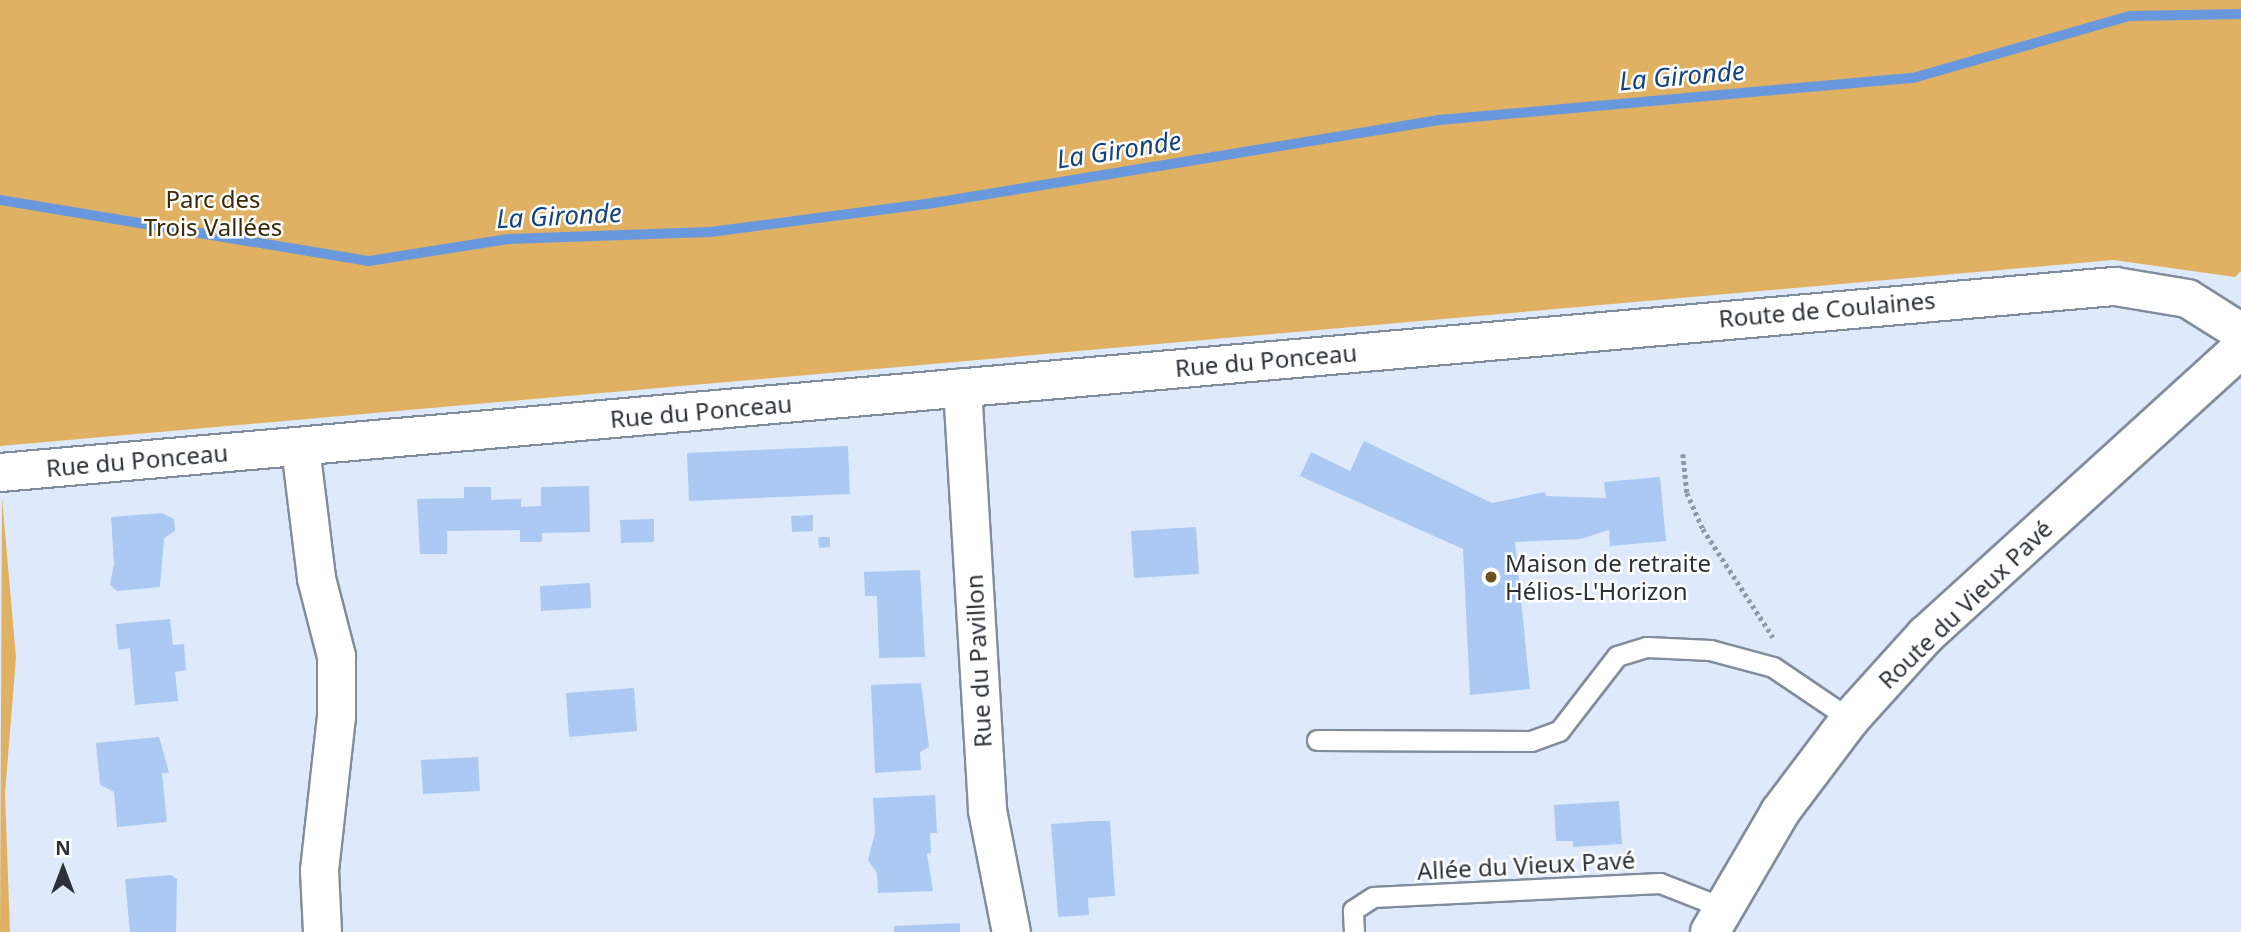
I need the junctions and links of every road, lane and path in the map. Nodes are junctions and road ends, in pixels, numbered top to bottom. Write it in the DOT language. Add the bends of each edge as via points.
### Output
graph roads {
  1 [pos="2241,332"];
  2 [pos="1403,347"];
  3 [pos="2241,348"];
  4 [pos="962,387"];
  5 [pos="300,447"];
  6 [pos="1684,454"];
  7 [pos="0,472"];
  8 [pos="1783,644"];
  9 [pos="1850,719"];
  10 [pos="1317,740"];
  11 [pos="1717,920"];
  12 [pos="322,932"];
  13 [pos="1011,932"];
  14 [pos="1354,932"];
  1 -- 2 [label="street, Route de Coulaines" via="2187,298 2115,286"];
  2 -- 4 [label="street, Rue du Ponceau"];
  3 -- 9 [label="street, Route du Vieux Pavé" via="1926,635"];
  4 -- 5 [label="street, Rue du Ponceau"];
  4 -- 13 [label="street, Rue du Pavillon" via="987,810"];
  5 -- 7 [label="street, Rue du Ponceau"];
  5 -- 12 [label="street" via="316,578 336,656 337,716 319,870"];
  6 -- 8 [label="path" via="1687,493 1703,529 1772,637"];
  9 -- 10 [label="lane" via="1773,667 1710,650 1647,647 1617,656 1559,731 1531,741"];
  9 -- 11 [label="street, Route du Vieux Pavé" via="1780,812"];
  11 -- 14 [label="lane, Allée du Vieux Pavé" via="1660,883 1373,897 1353,909"];
}
